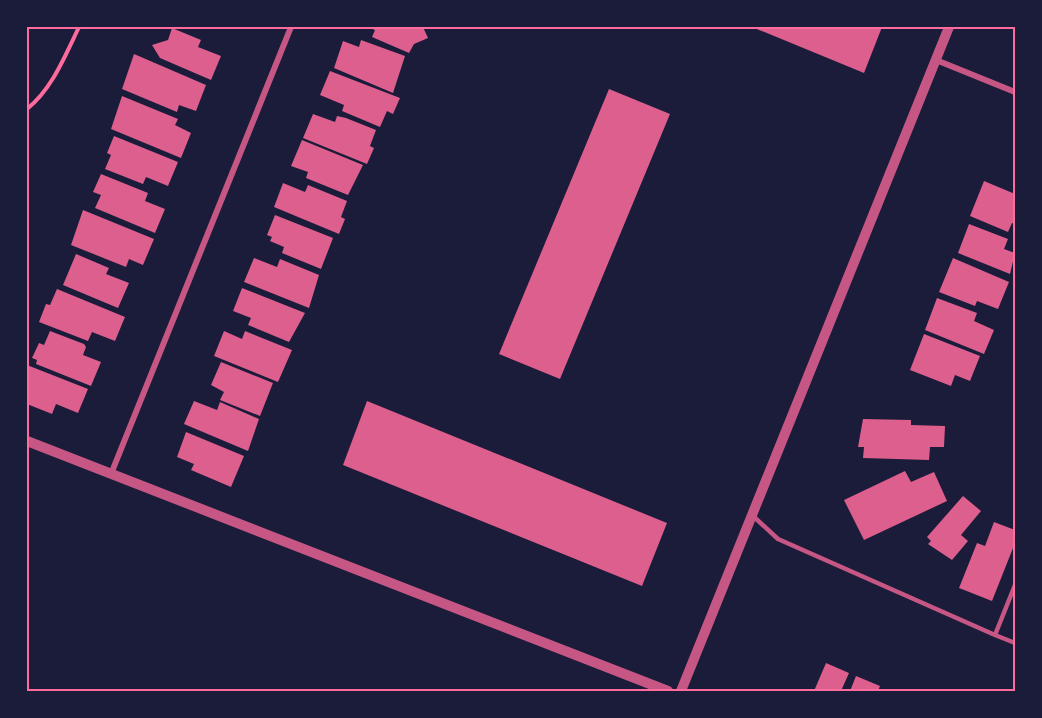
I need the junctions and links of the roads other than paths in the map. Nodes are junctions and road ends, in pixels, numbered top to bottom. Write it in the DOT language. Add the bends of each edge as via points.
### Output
graph roads {
  1 [pos="291,27"];
  2 [pos="949,27"];
  3 [pos="936,60"];
  4 [pos="1015,92"];
  5 [pos="27,441"];
  6 [pos="110,476"];
  7 [pos="752,515"];
  8 [pos="1015,585"];
  9 [pos="995,635"];
  10 [pos="1015,643"];
  11 [pos="668,691"];
  12 [pos="681,691"];
  1 -- 6 [label="street"];
  2 -- 3 [label="street"];
  3 -- 4 [label="street"];
  3 -- 7 [label="street"];
  5 -- 6 [label="street"];
  6 -- 11 [label="street"];
  7 -- 9 [label="lane" via="778,539"];
  7 -- 12 [label="street"];
  8 -- 9 [label="lane"];
  9 -- 10 [label="lane"];
}
